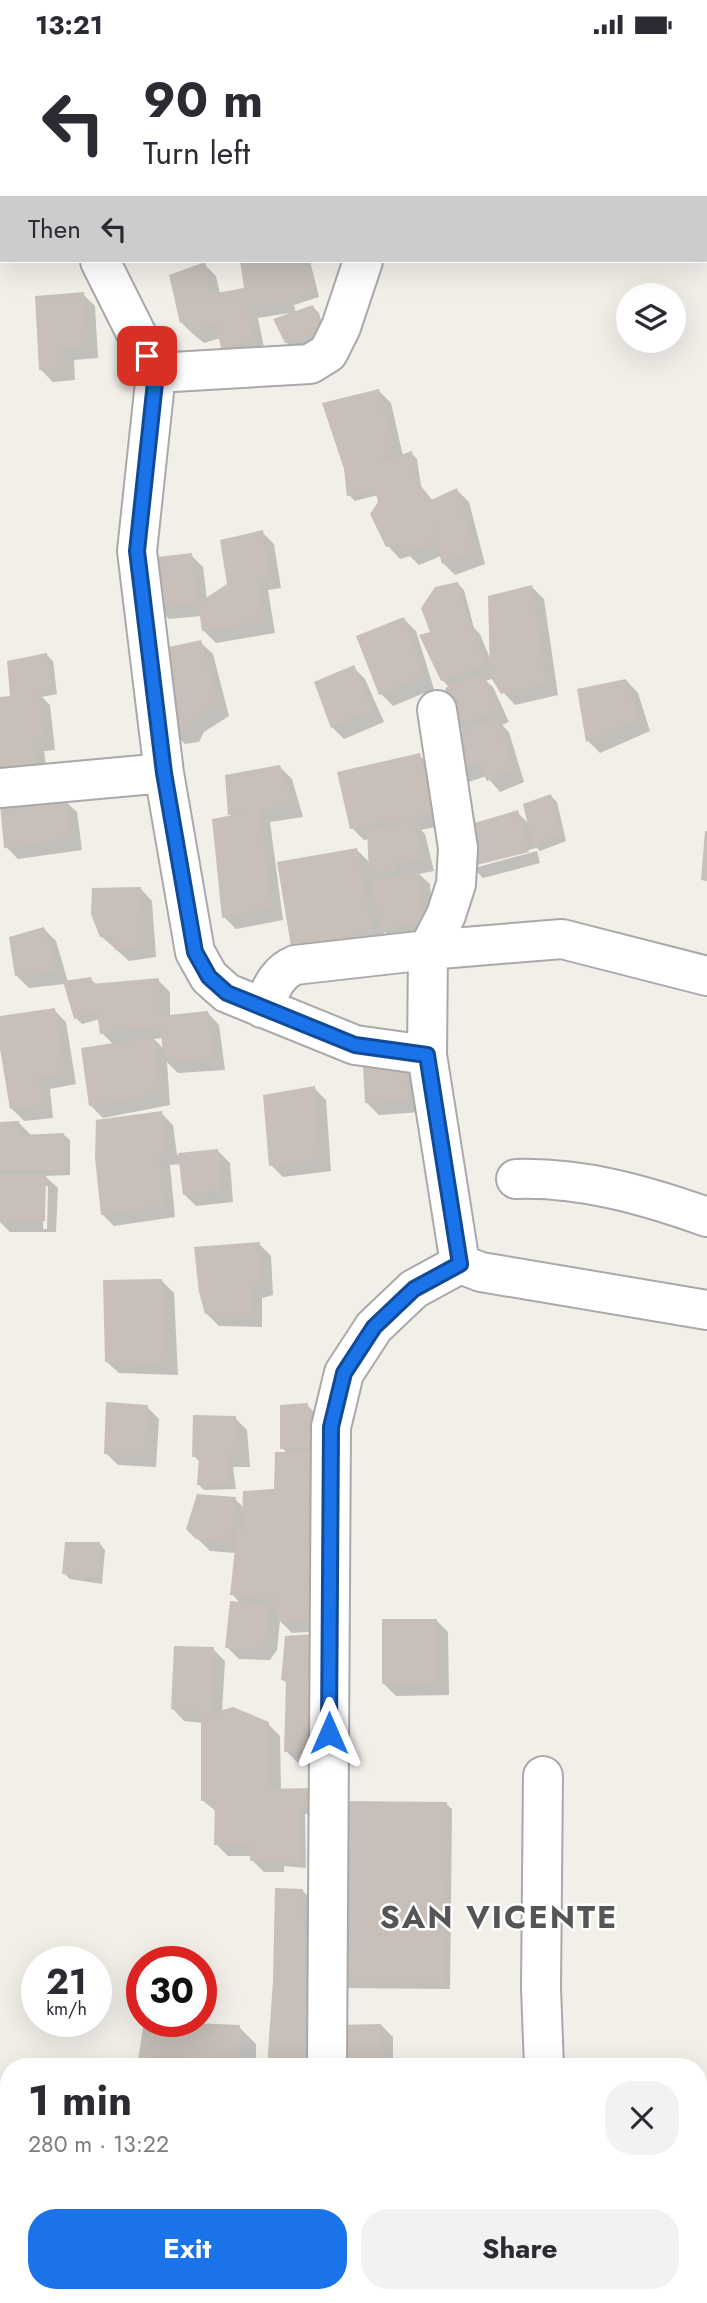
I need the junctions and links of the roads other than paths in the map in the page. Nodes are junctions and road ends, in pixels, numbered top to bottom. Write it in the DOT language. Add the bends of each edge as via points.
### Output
graph roads {
  1 [pos="101,263"];
  2 [pos="362,263"];
  3 [pos="156,373"];
  4 [pos="437,710"];
  5 [pos="164,773"];
  6 [pos="0,788"];
  7 [pos="428,950"];
  8 [pos="707,976"];
  9 [pos="262,1007"];
  10 [pos="427,1055"];
  11 [pos="516,1179"];
  12 [pos="707,1217"];
  13 [pos="460,1264"];
  14 [pos="707,1310"];
  15 [pos="543,1776"];
  16 [pos="327,2058"];
  17 [pos="544,2058"];
  1 -- 3 [label="street"];
  2 -- 3 [label="street" via="328,353 310,364"];
  3 -- 5 [label="street" via="137,551"];
  4 -- 7 [label="street" via="458,848 456,884"];
  5 -- 6 [label="street"];
  5 -- 9 [label="street" via="195,952 209,977 227,993"];
  7 -- 8 [label="street" via="562,939"];
  7 -- 9 [label="street" via="295,965 278,976"];
  7 -- 10 [label="street"];
  9 -- 10 [label="street" via="355,1045"];
  10 -- 13 [label="street"];
  11 -- 12 [label="street" via="584,1182"];
  13 -- 14 [label="street" via="481,1272"];
  13 -- 16 [label="street" via="414,1289 374,1327 344,1373 331,1427"];
  15 -- 17 [label="street"];
}
